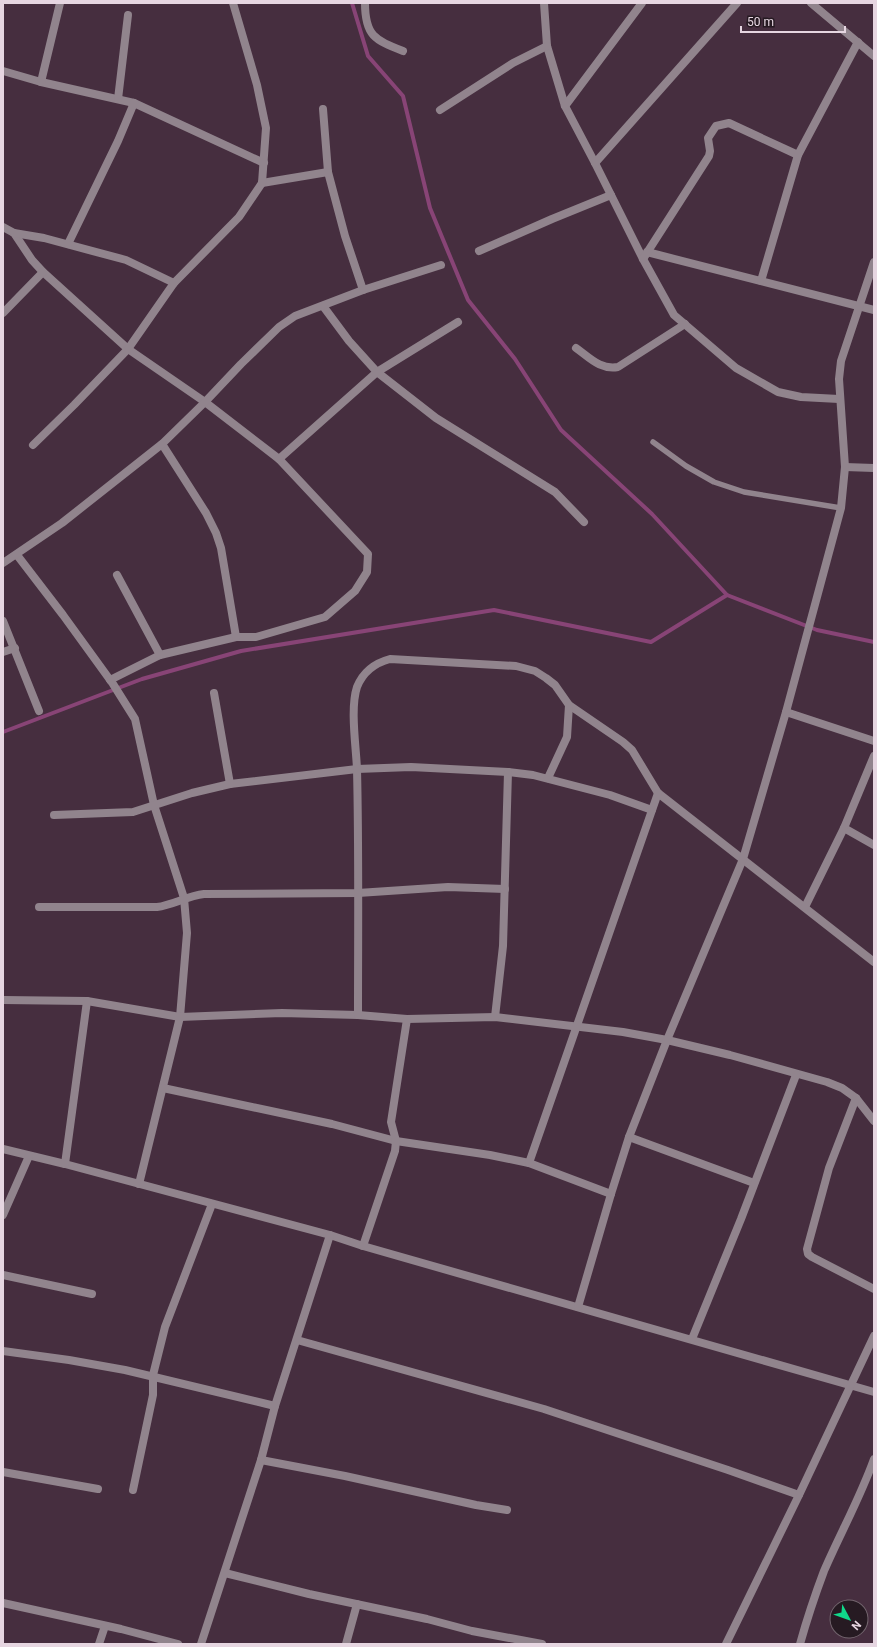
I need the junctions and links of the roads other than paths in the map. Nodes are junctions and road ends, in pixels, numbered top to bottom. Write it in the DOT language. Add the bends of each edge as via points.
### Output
graph roads {
  1 [pos="60,3"];
  2 [pos="233,3"];
  3 [pos="365,3"];
  4 [pos="544,3"];
  5 [pos="642,3"];
  6 [pos="737,3"];
  7 [pos="811,3"];
  8 [pos="128,15"];
  9 [pos="858,42"];
  10 [pos="547,46"];
  11 [pos="403,51"];
  12 [pos="874,56"];
  13 [pos="3,71"];
  14 [pos="41,82"];
  15 [pos="118,98"];
  16 [pos="134,103"];
  17 [pos="565,106"];
  18 [pos="323,109"];
  19 [pos="440,110"];
  20 [pos="798,155"];
  21 [pos="264,163"];
  22 [pos="595,163"];
  23 [pos="328,172"];
  24 [pos="262,183"];
  25 [pos="612,195"];
  26 [pos="3,227"];
  27 [pos="14,233"];
  28 [pos="68,244"];
  29 [pos="479,251"];
  30 [pos="645,256"];
  31 [pos="874,262"];
  32 [pos="441,265"];
  33 [pos="43,272"];
  34 [pos="761,281"];
  35 [pos="174,283"];
  36 [pos="362,290"];
  37 [pos="323,306"];
  38 [pos="859,306"];
  39 [pos="874,310"];
  40 [pos="3,313"];
  41 [pos="458,322"];
  42 [pos="685,324"];
  43 [pos="576,348"];
  44 [pos="128,349"];
  45 [pos="378,372"];
  46 [pos="839,399"];
  47 [pos="205,402"];
  48 [pos="653,442"];
  49 [pos="33,444"];
  50 [pos="162,444"];
  51 [pos="279,458"];
  52 [pos="845,467"];
  53 [pos="874,468"];
  54 [pos="841,508"];
  55 [pos="584,522"];
  56 [pos="17,555"];
  57 [pos="3,564"];
  58 [pos="117,575"];
  59 [pos="3,621"];
  60 [pos="236,637"];
  61 [pos="15,648"];
  62 [pos="3,652"];
  63 [pos="160,654"];
  64 [pos="112,682"];
  65 [pos="214,693"];
  66 [pos="569,705"];
  67 [pos="39,711"];
  68 [pos="786,712"];
  69 [pos="874,741"];
  70 [pos="874,756"];
  71 [pos="357,769"];
  72 [pos="508,772"];
  73 [pos="548,778"];
  74 [pos="230,784"];
  75 [pos="658,793"];
  76 [pos="154,805"];
  77 [pos="652,810"];
  78 [pos="54,815"];
  79 [pos="844,828"];
  80 [pos="874,845"];
  81 [pos="743,859"];
  82 [pos="505,889"];
  83 [pos="358,893"];
  84 [pos="184,898"];
  85 [pos="39,907"];
  86 [pos="805,907"];
  87 [pos="874,962"];
  88 [pos="3,1000"];
  89 [pos="86,1001"];
  90 [pos="358,1015"];
  91 [pos="180,1017"];
  92 [pos="495,1017"];
  93 [pos="407,1019"];
  94 [pos="577,1027"];
  95 [pos="667,1040"];
  96 [pos="796,1075"];
  97 [pos="163,1088"];
  98 [pos="856,1098"];
  99 [pos="873,1118"];
  100 [pos="629,1137"];
  101 [pos="396,1141"];
  102 [pos="3,1149"];
  103 [pos="29,1156"];
  104 [pos="529,1163"];
  105 [pos="65,1164"];
  106 [pos="754,1183"];
  107 [pos="139,1184"];
  108 [pos="611,1194"];
  109 [pos="212,1204"];
  110 [pos="3,1215"];
  111 [pos="330,1235"];
  112 [pos="363,1246"];
  113 [pos="3,1275"];
  114 [pos="874,1289"];
  115 [pos="92,1294"];
  116 [pos="578,1307"];
  117 [pos="874,1336"];
  118 [pos="692,1339"];
  119 [pos="297,1340"];
  120 [pos="3,1351"];
  121 [pos="152,1375"];
  122 [pos="851,1385"];
  123 [pos="874,1392"];
  124 [pos="275,1406"];
  125 [pos="874,1459"];
  126 [pos="261,1460"];
  127 [pos="3,1472"];
  128 [pos="98,1489"];
  129 [pos="133,1490"];
  130 [pos="799,1495"];
  131 [pos="507,1510"];
  132 [pos="225,1573"];
  133 [pos="3,1603"];
  134 [pos="357,1604"];
  135 [pos="105,1626"];
  136 [pos="99,1644"];
  137 [pos="178,1644"];
  138 [pos="201,1644"];
  139 [pos="346,1644"];
  140 [pos="542,1644"];
  141 [pos="726,1644"];
  142 [pos="800,1644"];
  1 -- 14 [label="street"];
  2 -- 21 [label="street" via="257,85 266,128"];
  3 -- 11 [label="street" via="365,17 372,35 381,43"];
  4 -- 10 [label="street"];
  5 -- 17 [label="street"];
  6 -- 22 [label="street"];
  7 -- 9 [label="street"];
  8 -- 15 [label="street"];
  9 -- 12 [label="street"];
  9 -- 20 [label="street"];
  10 -- 17 [label="street"];
  10 -- 19 [label="street" via="513,63"];
  13 -- 14 [label="street"];
  14 -- 15 [label="street"];
  15 -- 16 [label="street"];
  16 -- 21 [label="street"];
  16 -- 28 [label="street"];
  17 -- 22 [label="street"];
  18 -- 23 [label="street"];
  20 -- 30 [label="street" via="728,123 716,126 708,138 709,156"];
  20 -- 34 [label="street"];
  21 -- 24 [label="street"];
  22 -- 25 [label="street"];
  23 -- 24 [label="street"];
  23 -- 36 [label="street"];
  24 -- 35 [label="street" via="238,217"];
  25 -- 29 [label="street"];
  25 -- 30 [label="street"];
  26 -- 27 [label="street"];
  27 -- 28 [label="street"];
  27 -- 33 [label="street"];
  28 -- 35 [label="street" via="126,260"];
  30 -- 34 [label="street"];
  30 -- 42 [label="street" via="674,315"];
  31 -- 38 [label="street"];
  32 -- 36 [label="street"];
  33 -- 40 [label="street"];
  33 -- 44 [label="street"];
  34 -- 38 [label="street"];
  35 -- 44 [label="street"];
  36 -- 37 [label="street"];
  37 -- 45 [label="street" via="349,341"];
  37 -- 47 [label="street" via="295,316 279,327"];
  38 -- 39 [label="street"];
  38 -- 46 [label="street" via="841,361"];
  41 -- 45 [label="street"];
  42 -- 43 [label="street" via="618,367 599,365"];
  42 -- 46 [label="street" via="736,368 778,392"];
  44 -- 47 [label="street"];
  44 -- 49 [label="street"];
  45 -- 51 [label="street"];
  45 -- 55 [label="street" via="436,418 555,492"];
  46 -- 52 [label="street"];
  47 -- 50 [label="street"];
  47 -- 51 [label="street"];
  48 -- 54 [label="lane" via="714,482 744,492"];
  50 -- 56 [label="street"];
  50 -- 60 [label="street" via="216,533 221,548"];
  51 -- 60 [label="street" via="368,554 367,572 355,591 325,617 256,637"];
  52 -- 53 [label="street"];
  52 -- 54 [label="street"];
  54 -- 68 [label="street"];
  56 -- 57 [label="street"];
  56 -- 64 [label="street"];
  58 -- 63 [label="street"];
  59 -- 61 [label="street"];
  60 -- 63 [label="street"];
  61 -- 62 [label="street"];
  61 -- 67 [label="street"];
  63 -- 64 [label="street"];
  64 -- 76 [label="street" via="137,723"];
  65 -- 74 [label="street"];
  66 -- 71 [label="street" via="555,685 546,678 535,671 516,666 390,659 379,662 368,671 357,689 354,708"];
  66 -- 73 [label="street" via="566,737"];
  66 -- 75 [label="street" via="632,750"];
  68 -- 69 [label="street"];
  68 -- 81 [label="street"];
  70 -- 79 [label="street"];
  71 -- 72 [label="street" via="411,767"];
  71 -- 74 [label="street"];
  71 -- 83 [label="street"];
  72 -- 73 [label="street"];
  72 -- 82 [label="street"];
  73 -- 77 [label="street"];
  74 -- 76 [label="street"];
  75 -- 77 [label="street"];
  75 -- 81 [label="street"];
  76 -- 78 [label="street" via="133,812"];
  76 -- 84 [label="street"];
  77 -- 94 [label="street"];
  79 -- 80 [label="street"];
  79 -- 86 [label="street"];
  81 -- 86 [label="street"];
  81 -- 95 [label="street"];
  82 -- 83 [label="street" via="448,887"];
  82 -- 92 [label="street" via="503,946"];
  83 -- 84 [label="street" via="204,894"];
  83 -- 90 [label="street"];
  84 -- 85 [label="street" via="157,907"];
  84 -- 91 [label="street" via="187,933"];
  86 -- 87 [label="street"];
  88 -- 89 [label="street"];
  89 -- 91 [label="street"];
  89 -- 105 [label="street"];
  90 -- 91 [label="street" via="282,1013"];
  90 -- 93 [label="street"];
  91 -- 97 [label="street"];
  92 -- 93 [label="street"];
  92 -- 94 [label="street"];
  93 -- 101 [label="street" via="391,1122"];
  94 -- 95 [label="street"];
  94 -- 104 [label="street"];
  95 -- 96 [label="street" via="730,1055"];
  95 -- 100 [label="street"];
  96 -- 98 [label="street" via="835,1085"];
  96 -- 106 [label="street"];
  97 -- 101 [label="street" via="332,1124"];
  97 -- 107 [label="street"];
  98 -- 99 [label="street"];
  98 -- 114 [label="street" via="829,1168 807,1249 812,1257"];
  100 -- 106 [label="street"];
  100 -- 108 [label="street"];
  101 -- 104 [label="street"];
  101 -- 112 [label="street" via="395,1151"];
  102 -- 103 [label="street"];
  103 -- 105 [label="street"];
  103 -- 110 [label="street"];
  104 -- 108 [label="street"];
  105 -- 107 [label="street"];
  106 -- 118 [label="street"];
  107 -- 109 [label="street"];
  108 -- 116 [label="street"];
  109 -- 111 [label="street"];
  109 -- 121 [label="street" via="164,1327"];
  111 -- 112 [label="street"];
  111 -- 119 [label="street"];
  112 -- 116 [label="street"];
  113 -- 115 [label="street"];
  116 -- 118 [label="street"];
  117 -- 122 [label="street"];
  118 -- 122 [label="street"];
  119 -- 124 [label="street"];
  119 -- 130 [label="street" via="544,1409"];
  120 -- 121 [label="street"];
  121 -- 124 [label="street"];
  121 -- 129 [label="street" via="153,1395"];
  122 -- 123 [label="street"];
  122 -- 130 [label="street"];
  124 -- 126 [label="street"];
  125 -- 142 [label="street" via="859,1498 824,1571"];
  126 -- 131 [label="street"];
  126 -- 132 [label="street"];
  127 -- 128 [label="street"];
  130 -- 141 [label="street"];
  132 -- 134 [label="street"];
  132 -- 138 [label="street"];
  133 -- 135 [label="street"];
  134 -- 139 [label="street"];
  134 -- 140 [label="street" via="472,1631"];
  135 -- 136 [label="street"];
  135 -- 137 [label="street"];
}
